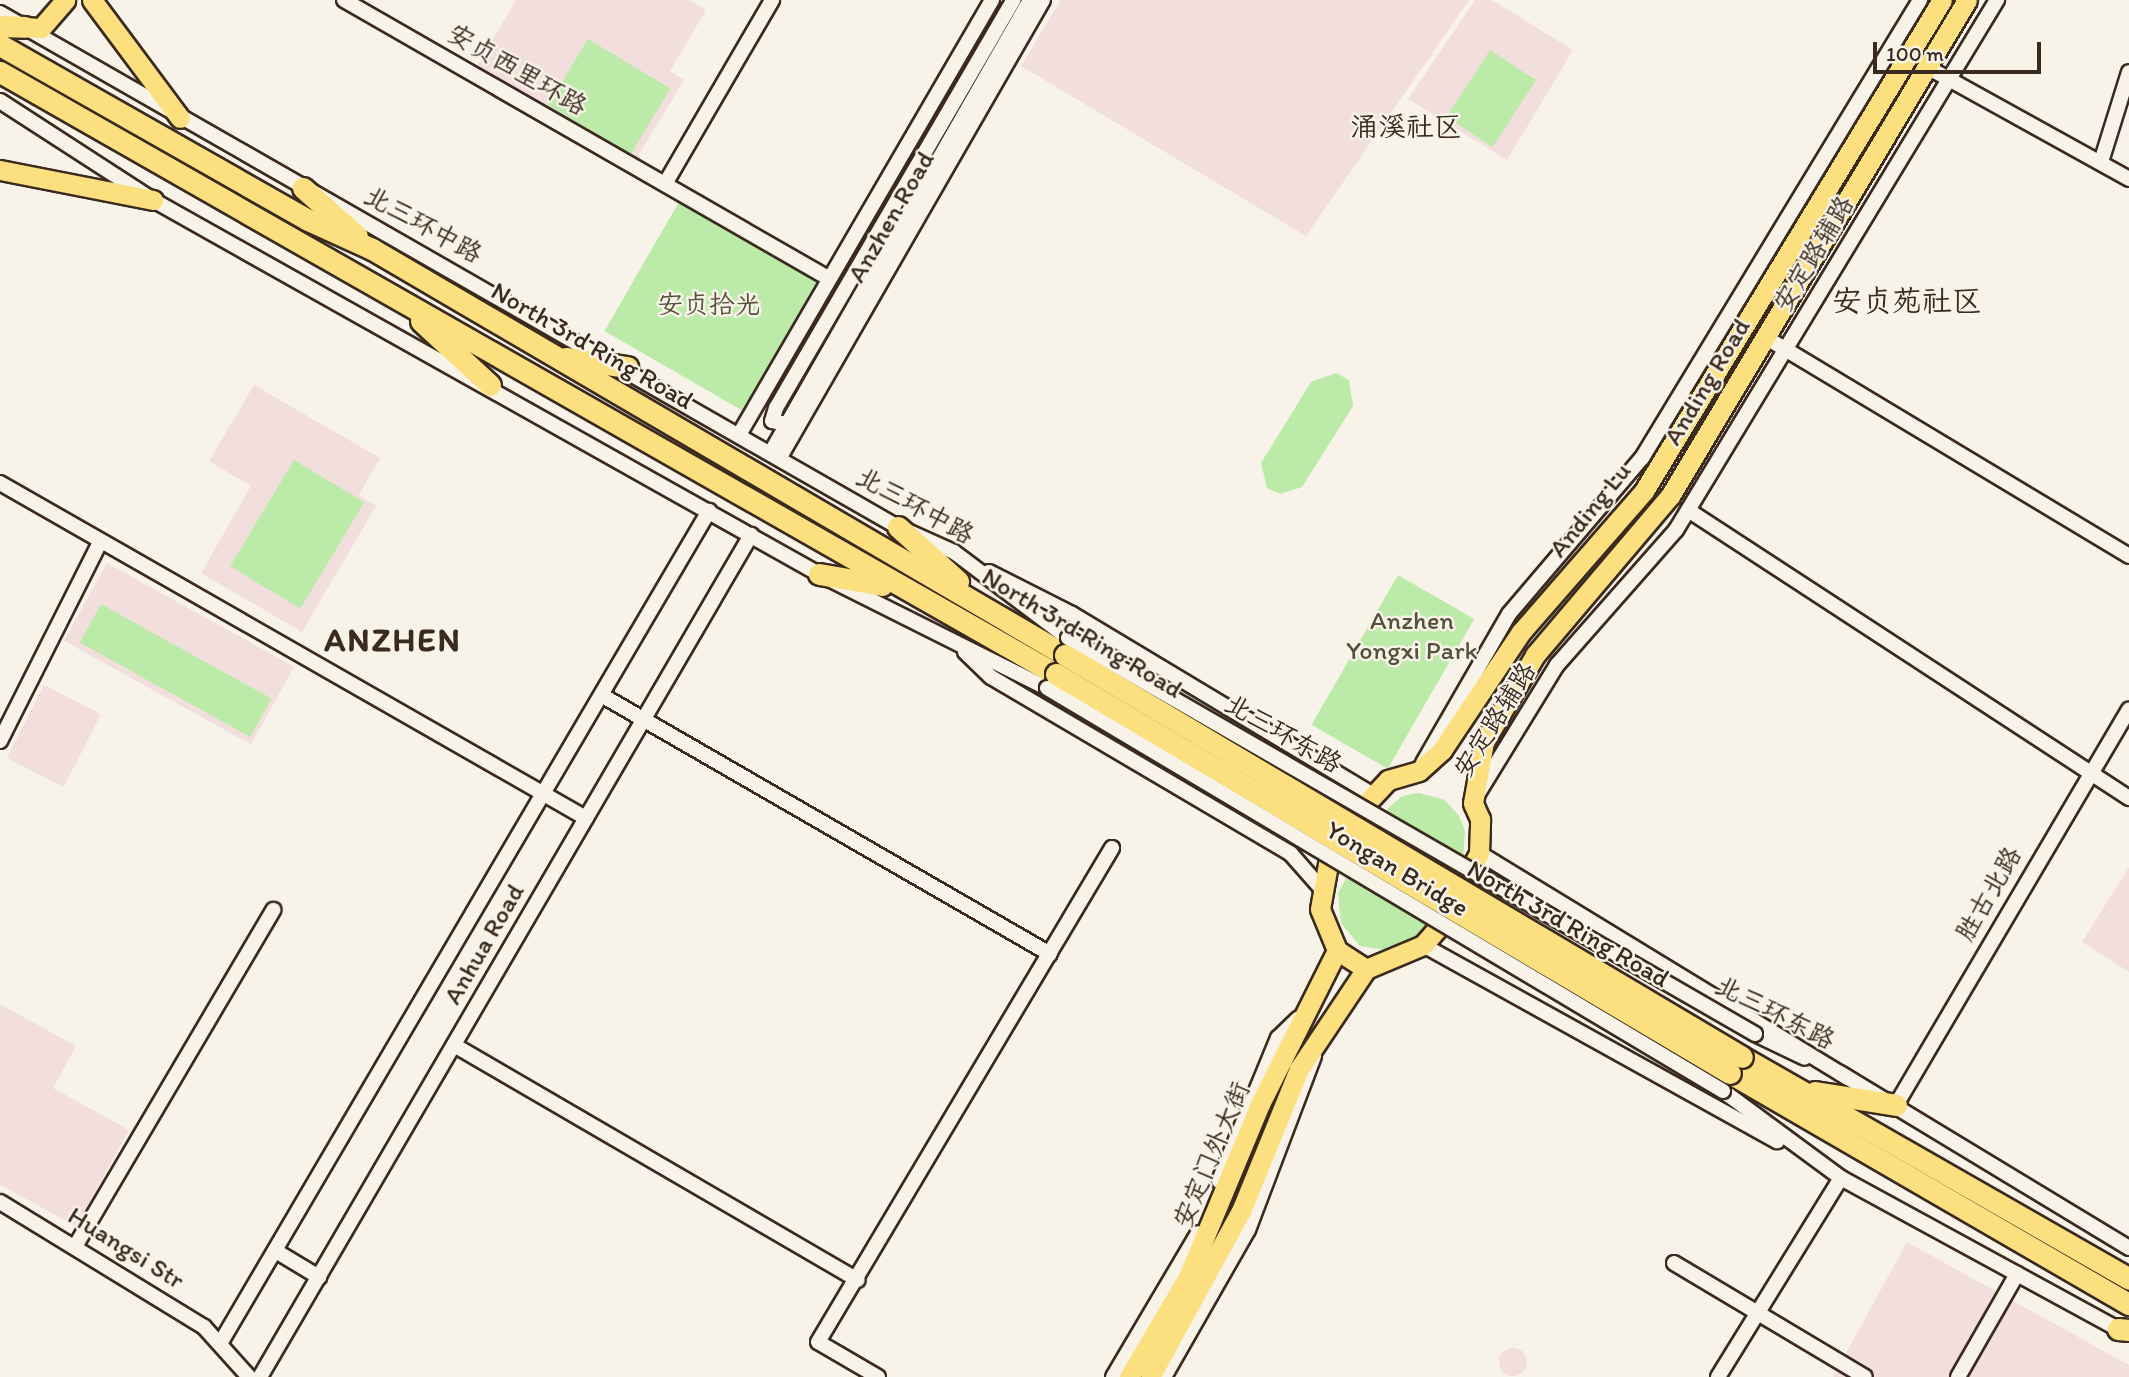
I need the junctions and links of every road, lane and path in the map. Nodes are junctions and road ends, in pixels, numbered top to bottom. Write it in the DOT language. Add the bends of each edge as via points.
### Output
graph roads {
  1 [pos="65,0"];
  2 [pos="344,0"];
  3 [pos="772,0"];
  4 [pos="992,0"];
  5 [pos="1013,0"];
  6 [pos="1030,0"];
  7 [pos="1043,0"];
  8 [pos="1920,0"];
  9 [pos="1942,0"];
  10 [pos="1967,0"];
  11 [pos="1997,0"];
  12 [pos="96,4"];
  13 [pos="0,13"];
  14 [pos="0,26"];
  15 [pos="25,27"];
  16 [pos="0,45"];
  17 [pos="1927,67"];
  18 [pos="0,72"];
  19 [pos="2129,72"];
  20 [pos="1949,79"];
  21 [pos="0,101"];
  22 [pos="180,118"];
  23 [pos="2101,162"];
  24 [pos="5,173"];
  25 [pos="2129,179"];
  26 [pos="666,184"];
  27 [pos="922,187"];
  28 [pos="303,188"];
  29 [pos="903,193"];
  30 [pos="153,200"];
  31 [pos="926,203"];
  32 [pos="870,207"];
  33 [pos="372,249"];
  34 [pos="828,278"];
  35 [pos="401,304"];
  36 [pos="1750,313"];
  37 [pos="1765,337"];
  38 [pos="1712,338"];
  39 [pos="1784,350"];
  40 [pos="784,355"];
  41 [pos="554,357"];
  42 [pos="626,367"];
  43 [pos="490,385"];
  44 [pos="779,402"];
  45 [pos="787,424"];
  46 [pos="740,433"];
  47 [pos="776,455"];
  48 [pos="0,483"];
  49 [pos="1688,510"];
  50 [pos="709,511"];
  51 [pos="898,527"];
  52 [pos="751,535"];
  53 [pos="100,542"];
  54 [pos="954,552"];
  55 [pos="2129,556"];
  56 [pos="819,574"];
  57 [pos="914,595"];
  58 [pos="969,597"];
  59 [pos="954,642"];
  60 [pos="1067,646"];
  61 [pos="1051,681"];
  62 [pos="603,696"];
  63 [pos="2129,710"];
  64 [pos="643,720"];
  65 [pos="0,741"];
  66 [pos="1419,771"];
  67 [pos="2091,775"];
  68 [pos="546,794"];
  69 [pos="1372,794"];
  70 [pos="2129,798"];
  71 [pos="1473,803"];
  72 [pos="586,818"];
  73 [pos="1112,848"];
  74 [pos="1479,853"];
  75 [pos="1321,888"];
  76 [pos="273,910"];
  77 [pos="1423,945"];
  78 [pos="1337,950"];
  79 [pos="1050,954"];
  80 [pos="1366,969"];
  81 [pos="1316,1001"];
  82 [pos="1320,1035"];
  83 [pos="454,1045"];
  84 [pos="1732,1074"];
  85 [pos="1848,1078"];
  86 [pos="1798,1090"];
  87 [pos="1896,1105"];
  88 [pos="1823,1166"];
  89 [pos="1841,1178"];
  90 [pos="0,1202"];
  91 [pos="76,1245"];
  92 [pos="2129,1248"];
  93 [pos="279,1253"];
  94 [pos="1674,1263"];
  95 [pos="2017,1274"];
  96 [pos="319,1276"];
  97 [pos="2129,1279"];
  98 [pos="858,1280"];
  99 [pos="2129,1304"];
  100 [pos="1758,1313"];
  101 [pos="2125,1331"];
  102 [pos="221,1342"];
  103 [pos="1849,1373"];
  104 [pos="249,1377"];
  105 [pos="261,1377"];
  106 [pos="878,1377"];
  107 [pos="1113,1377"];
  108 [pos="1129,1377"];
  109 [pos="1150,1377"];
  110 [pos="1164,1377"];
  111 [pos="1718,1377"];
  112 [pos="1864,1377"];
  113 [pos="1958,1377"];
  1 -- 15 [label="main road" via="41,28"];
  2 -- 26 [label="street, 安贞西里环路"];
  3 -- 26 [label="street"];
  4 -- 32 [label="street, Anzhen Road"];
  5 -- 29 [label="street, Anzhen Road"];
  6 -- 27 [label="street, Anzhen Road"];
  7 -- 31 [label="street, Anzhen Road"];
  8 -- 38 [label="street, 安定路辅路"];
  9 -- 36 [label="main road, Anding Lu"];
  10 -- 17 [label="main road, Anding Road"];
  11 -- 20 [label="street, 安定路辅路"];
  12 -- 22 [label="main road"];
  13 -- 15 [label="street, 北三环中路"];
  14 -- 15 [label="highway"];
  15 -- 22 [label="street, 北三环中路"];
  16 -- 33 [label="highway, North 3rd Ring Road" via="308,220"];
  17 -- 20 [label="street"];
  17 -- 37 [label="main road, Anding Road"];
  18 -- 35 [label="highway, North 3rd Ring Road"];
  19 -- 23 [label="street"];
  20 -- 23 [label="street"];
  20 -- 39 [label="street, 安定路辅路"];
  21 -- 30 [label="street"];
  22 -- 28 [label="street, 北三环中路"];
  23 -- 25 [label="street"];
  24 -- 30 [label="main road"];
  26 -- 34 [label="street, 安贞西里环路"];
  27 -- 31 [label="street"];
  27 -- 45 [label="street, Anzhen Road"];
  28 -- 33 [label="highway"];
  28 -- 42 [label="street, 北三环中路"];
  29 -- 32 [label="street"];
  29 -- 44 [label="street, Anzhen Road"];
  30 -- 43 [label="street"];
  31 -- 47 [label="street, Anzhen Road"];
  32 -- 34 [label="street, Anzhen Road"];
  33 -- 41 [label="highway, North 3rd Ring Road"];
  34 -- 40 [label="street, Anzhen Road"];
  35 -- 43 [label="highway"];
  35 -- 57 [label="highway, North 3rd Ring Road"];
  36 -- 38 [label="street"];
  36 -- 66 [label="main road, Anding Lu" via="1644,491 1521,632 1437,755"];
  37 -- 39 [label="street"];
  37 -- 71 [label="main road, Anding Road" via="1670,496 1535,655 1484,742"];
  38 -- 66 [label="street, 安定路辅路" via="1641,460 1483,650"];
  39 -- 49 [label="street, 安定路辅路"];
  39 -- 55 [label="street"];
  40 -- 44 [label="street"];
  40 -- 46 [label="street, Anzhen Road"];
  41 -- 42 [label="highway"];
  41 -- 58 [label="highway, North 3rd Ring Road"];
  42 -- 46 [label="street, 北三环中路"];
  43 -- 50 [label="street"];
  44 -- 45 [label="street" via="772,421"];
  45 -- 47 [label="street, Anzhen Road"];
  46 -- 47 [label="street, 北三环中路"];
  47 -- 51 [label="street, 北三环中路"];
  48 -- 53 [label="street"];
  49 -- 67 [label="street"];
  49 -- 71 [label="street, 安定路辅路" via="1557,665"];
  50 -- 52 [label="street"];
  50 -- 62 [label="street, Anhua Road"];
  51 -- 54 [label="street, 北三环中路"];
  51 -- 58 [label="highway"];
  52 -- 56 [label="street"];
  52 -- 64 [label="street, Anhua Road"];
  53 -- 65 [label="street"];
  53 -- 68 [label="street"];
  54 -- 60 [label="street, 北三环中路"];
  54 -- 69 [label="street" via="1072,614"];
  56 -- 57 [label="highway" via="842,574"];
  56 -- 59 [label="street"];
  57 -- 61 [label="highway, North 3rd Ring Road"];
  58 -- 60 [label="highway, North 3rd Ring Road"];
  59 -- 61 [label="street"];
  59 -- 75 [label="street" via="991,677 1291,854"];
  60 -- 84 [label="highway, North 3rd Ring Road, bridge"];
  60 -- 85 [label="street, 北三环东路, bridge" via="1755,1034"];
  61 -- 84 [label="highway, North 3rd Ring Road, bridge"];
  62 -- 64 [label="street"];
  62 -- 68 [label="street, Anhua Road"];
  63 -- 67 [label="street, 胜古北路"];
  64 -- 72 [label="street, Anhua Road"];
  64 -- 79 [label="street"];
  66 -- 69 [label="main road, Anding Lu"];
  67 -- 70 [label="street"];
  67 -- 87 [label="street, 胜古北路"];
  68 -- 72 [label="street"];
  68 -- 93 [label="street, Anhua Road"];
  69 -- 75 [label="main road" via="1328,864"];
  71 -- 74 [label="main road, Anding Road" via="1480,819"];
  72 -- 83 [label="street, Anhua Road"];
  73 -- 79 [label="street"];
  74 -- 77 [label="main road"];
  74 -- 85 [label="street"];
  75 -- 78 [label="main road" via="1324,930"];
  76 -- 91 [label="street"];
  77 -- 80 [label="main road"];
  77 -- 88 [label="street"];
  78 -- 80 [label="main road"];
  78 -- 81 [label="main road, 安定门外大街"];
  79 -- 98 [label="street"];
  80 -- 82 [label="main road"];
  81 -- 107 [label="street" via="1278,1038 1200,1229"];
  81 -- 108 [label="main road, 安定门外大街" via="1259,1104 1188,1277"];
  82 -- 109 [label="main road" via="1299,1069 1214,1266"];
  82 -- 110 [label="street" via="1248,1230"];
  83 -- 96 [label="street, Anhua Road"];
  83 -- 98 [label="street"];
  84 -- 86 [label="highway, North 3rd Ring Road"];
  84 -- 88 [label="street"];
  84 -- 99 [label="highway, North 3rd Ring Road"];
  85 -- 87 [label="street, 北三环东路"];
  86 -- 87 [label="highway"];
  86 -- 97 [label="highway, North 3rd Ring Road"];
  87 -- 92 [label="street, 北三环东路"];
  88 -- 89 [label="street"];
  89 -- 95 [label="street"];
  89 -- 100 [label="street"];
  90 -- 91 [label="street, Huangsi Str"];
  91 -- 102 [label="street, Huangsi Str"];
  93 -- 96 [label="street"];
  93 -- 102 [label="street, Anhua Road"];
  94 -- 100 [label="street"];
  95 -- 101 [label="street"];
  95 -- 113 [label="street"];
  96 -- 105 [label="street, Anhua Road"];
  98 -- 106 [label="street" via="818,1342"];
  100 -- 103 [label="street"];
  100 -- 111 [label="street"];
  102 -- 104 [label="street, Huangsi Str"];
  103 -- 112 [label="street"];
}
